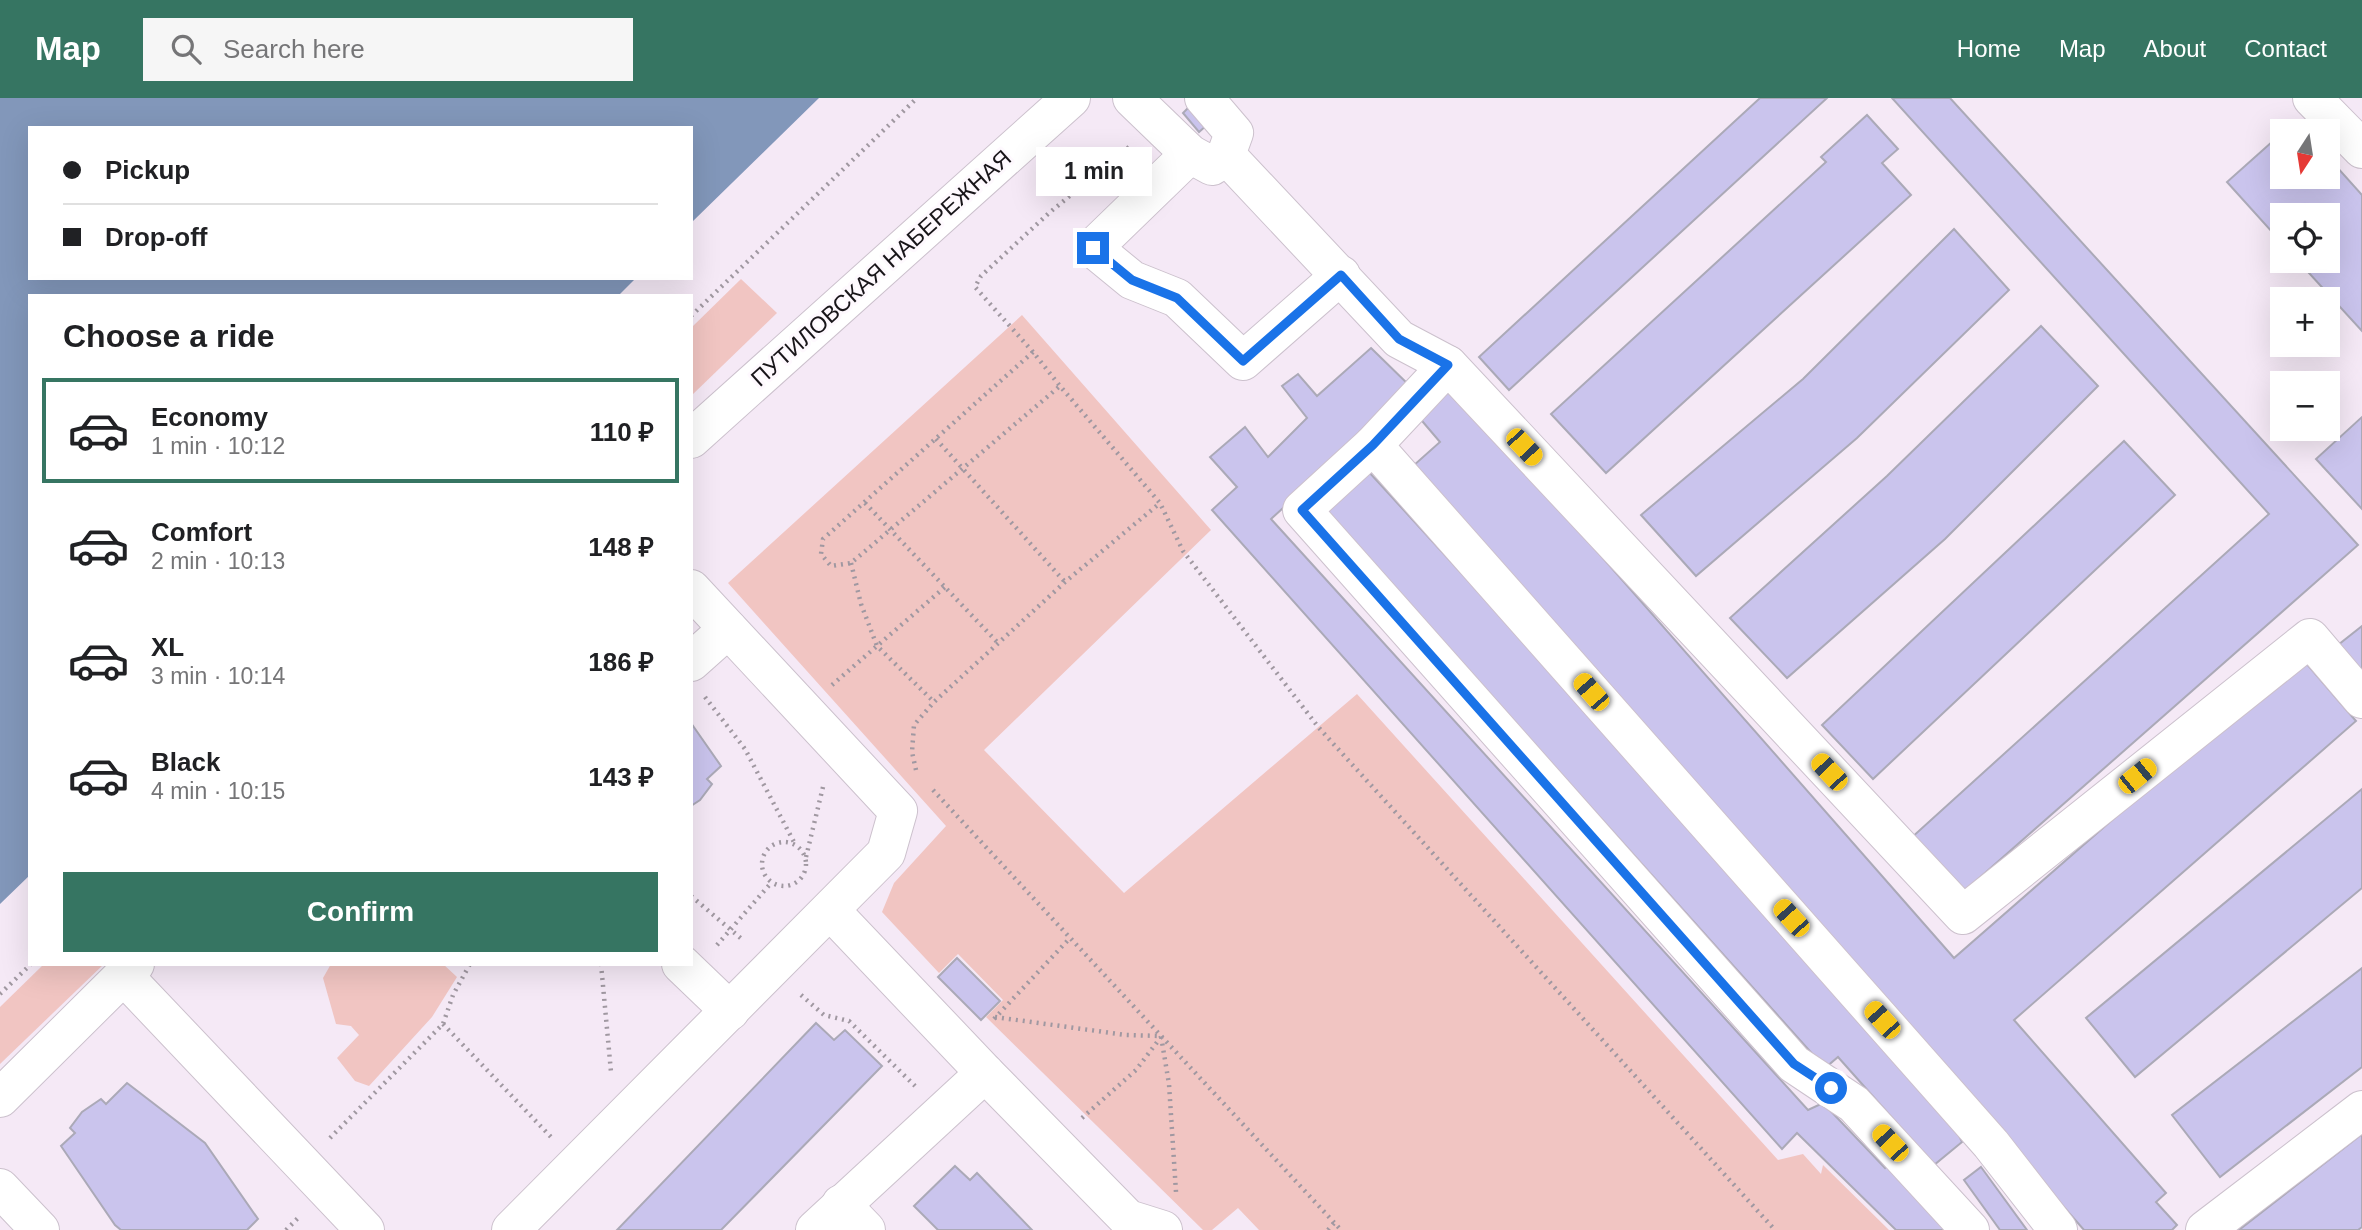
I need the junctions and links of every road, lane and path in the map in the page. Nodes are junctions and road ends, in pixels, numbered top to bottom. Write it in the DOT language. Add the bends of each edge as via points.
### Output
graph roads {
  1 [pos="917,98"];
  2 [pos="1071,98"];
  3 [pos="1132,98"];
  4 [pos="1204,98"];
  5 [pos="2312,98"];
  6 [pos="1160,125"];
  7 [pos="2362,149"];
  8 [pos="1208,155"];
  9 [pos="1341,275"];
  10 [pos="693,314"];
  11 [pos="1033,352"];
  12 [pos="1448,365"];
  13 [pos="1059,386"];
  14 [pos="693,437"];
  15 [pos="936,439"];
  16 [pos="1373,445"];
  17 [pos="963,469"];
  18 [pos="865,503"];
  19 [pos="1160,503"];
  20 [pos="891,531"];
  21 [pos="851,563"];
  22 [pos="1065,582"];
  23 [pos="945,587"];
  24 [pos="693,591"];
  25 [pos="729,629"];
  26 [pos="999,644"];
  27 [pos="877,646"];
  28 [pos="695,676"];
  29 [pos="2362,699"];
  30 [pos="934,702"];
  31 [pos="803,710"];
  32 [pos="835,742"];
  33 [pos="921,776"];
  34 [pos="929,785"];
  35 [pos="795,844"];
  36 [pos="806,858"];
  37 [pos="771,883"];
  38 [pos="693,898"];
  39 [pos="830,909"];
  40 [pos="732,930"];
  41 [pos="1070,938"];
  42 [pos="693,962"];
  43 [pos="29,966"];
  44 [pos="469,966"];
  45 [pos="601,966"];
  46 [pos="772,968"];
  47 [pos="685,969"];
  48 [pos="129,970"];
  49 [pos="0,994"];
  50 [pos="730,1011"];
  51 [pos="995,1017"];
  52 [pos="989,1023"];
  53 [pos="443,1024"];
  54 [pos="1161,1036"];
  55 [pos="985,1073"];
  56 [pos="0,1098"];
  57 [pos="2362,1110"];
  58 [pos="942,1112"];
  59 [pos="1083,1117"];
  60 [pos="616,1125"];
  61 [pos="577,1164"];
  62 [pos="303,1165"];
  63 [pos="1170,1217"];
  64 [pos="841,1222"];
  65 [pos="1334,1223"];
  66 [pos="365,1230"];
  67 [pos="511,1230"];
  68 [pos="1328,1230"];
  69 [pos="1341,1230"];
  70 [pos="1775,1230"];
  71 [pos="1970,1230"];
  72 [pos="2058,1230"];
  73 [pos="2205,1230"];
  1 -- 10 [label="path"];
  2 -- 14 [label="street, ПУТИЛОВСКАЯ НАБЕРЕЖНАЯ"];
  3 -- 6 [label="street"];
  4 -- 8 [label="street" via="1234,133"];
  5 -- 7 [label="street"];
  6 -- 8 [label="street"];
  6 -- 11 [label="path" via="1049,213 981,276 975,287"];
  8 -- 9 [label="street"];
  8 -- 9 [label="street" via="1093,248 1132,280 1177,298 1243,361"];
  9 -- 12 [label="street" via="1399,339"];
  11 -- 13 [label="path"];
  11 -- 15 [label="path"];
  12 -- 16 [label="street"];
  12 -- 29 [label="street" via="1963,915 2310,638"];
  13 -- 17 [label="path"];
  13 -- 19 [label="path"];
  15 -- 17 [label="path"];
  15 -- 18 [label="path"];
  16 -- 71 [label="street" via="1302,510 1794,1064 1854,1104"];
  16 -- 72 [label="street" via="1991,1143"];
  17 -- 20 [label="path"];
  17 -- 22 [label="path"];
  18 -- 20 [label="path"];
  18 -- 21 [label="path" via="823,539 821,554 831,566"];
  19 -- 22 [label="path"];
  19 -- 70 [label="path" via="1183,551 1319,728"];
  20 -- 21 [label="path"];
  20 -- 23 [label="path"];
  21 -- 27 [label="path"];
  22 -- 26 [label="path"];
  23 -- 26 [label="path"];
  23 -- 27 [label="path"];
  24 -- 25 [label="street"];
  25 -- 28 [label="street"];
  25 -- 31 [label="street"];
  26 -- 30 [label="path"];
  27 -- 30 [label="path"];
  27 -- 31 [label="path"];
  28 -- 35 [label="path" via="745,750"];
  30 -- 33 [label="path" via="914,725 914,767"];
  31 -- 32 [label="street"];
  32 -- 36 [label="path"];
  32 -- 39 [label="street" via="898,811 886,853"];
  34 -- 41 [label="path"];
  35 -- 36 [label="path"];
  35 -- 37 [label="path" via="778,842 764,852 762,871"];
  36 -- 37 [label="path" via="805,874 799,881 786,887"];
  37 -- 40 [label="path"];
  38 -- 40 [label="path"];
  39 -- 46 [label="street"];
  39 -- 55 [label="street"];
  40 -- 42 [label="path"];
  40 -- 46 [label="path"];
  41 -- 51 [label="path"];
  41 -- 54 [label="path"];
  43 -- 49 [label="path"];
  44 -- 53 [label="path"];
  45 -- 60 [label="path"];
  46 -- 50 [label="street"];
  46 -- 58 [label="path" via="824,1015 849,1021"];
  47 -- 50 [label="street"];
  48 -- 56 [label="street"];
  48 -- 62 [label="street"];
  50 -- 60 [label="street"];
  51 -- 52 [label="path"];
  51 -- 54 [label="path"];
  53 -- 61 [label="path"];
  53 -- 62 [label="path"];
  54 -- 59 [label="path" via="1136,1070"];
  54 -- 63 [label="path" via="1169,1084"];
  54 -- 65 [label="path"];
  55 -- 58 [label="street"];
  55 -- 63 [label="street" via="1128,1219"];
  57 -- 73 [label="street"];
  58 -- 64 [label="street"];
  60 -- 61 [label="street"];
  61 -- 67 [label="street"];
  62 -- 66 [label="street"];
  65 -- 68 [label="path"];
  65 -- 69 [label="path"];
}
